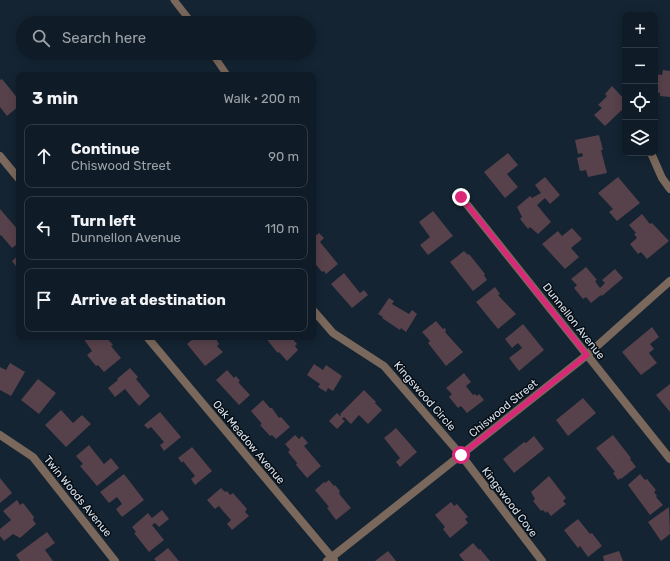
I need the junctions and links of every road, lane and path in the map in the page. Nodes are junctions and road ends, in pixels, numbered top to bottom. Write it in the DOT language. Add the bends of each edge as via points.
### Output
graph roads {
  1 [pos="174,0"];
  2 [pos="187,16"];
  3 [pos="217,60"];
  4 [pos="225,72"];
  5 [pos="0,156"];
  6 [pos="652,156"];
  7 [pos="16,176"];
  8 [pos="670,189"];
  9 [pos="461,197"];
  10 [pos="670,281"];
  11 [pos="316,313"];
  12 [pos="149,340"];
  13 [pos="587,355"];
  14 [pos="0,435"];
  15 [pos="461,455"];
  16 [pos="670,459"];
  17 [pos="331,560"];
  18 [pos="115,561"];
  19 [pos="542,561"];
  1 -- 2 [label="lane"];
  3 -- 4 [label="lane"];
  5 -- 7 [label="street"];
  6 -- 8 [label="street"];
  9 -- 13 [label="street, Dunnellon Avenue"];
  10 -- 13 [label="street, Chiswood Street"];
  11 -- 15 [label="street, Kingswood Circle" via="333,333 384,366"];
  12 -- 17 [label="street, Oak Meadow Avenue"];
  13 -- 15 [label="street, Chiswood Street"];
  13 -- 16 [label="street, Dunnellon Avenue"];
  14 -- 18 [label="street, Twin Woods Avenue" via="32,457"];
  15 -- 17 [label="street, Chiswood Street"];
  15 -- 19 [label="street, Kingswood Cove"];
}
